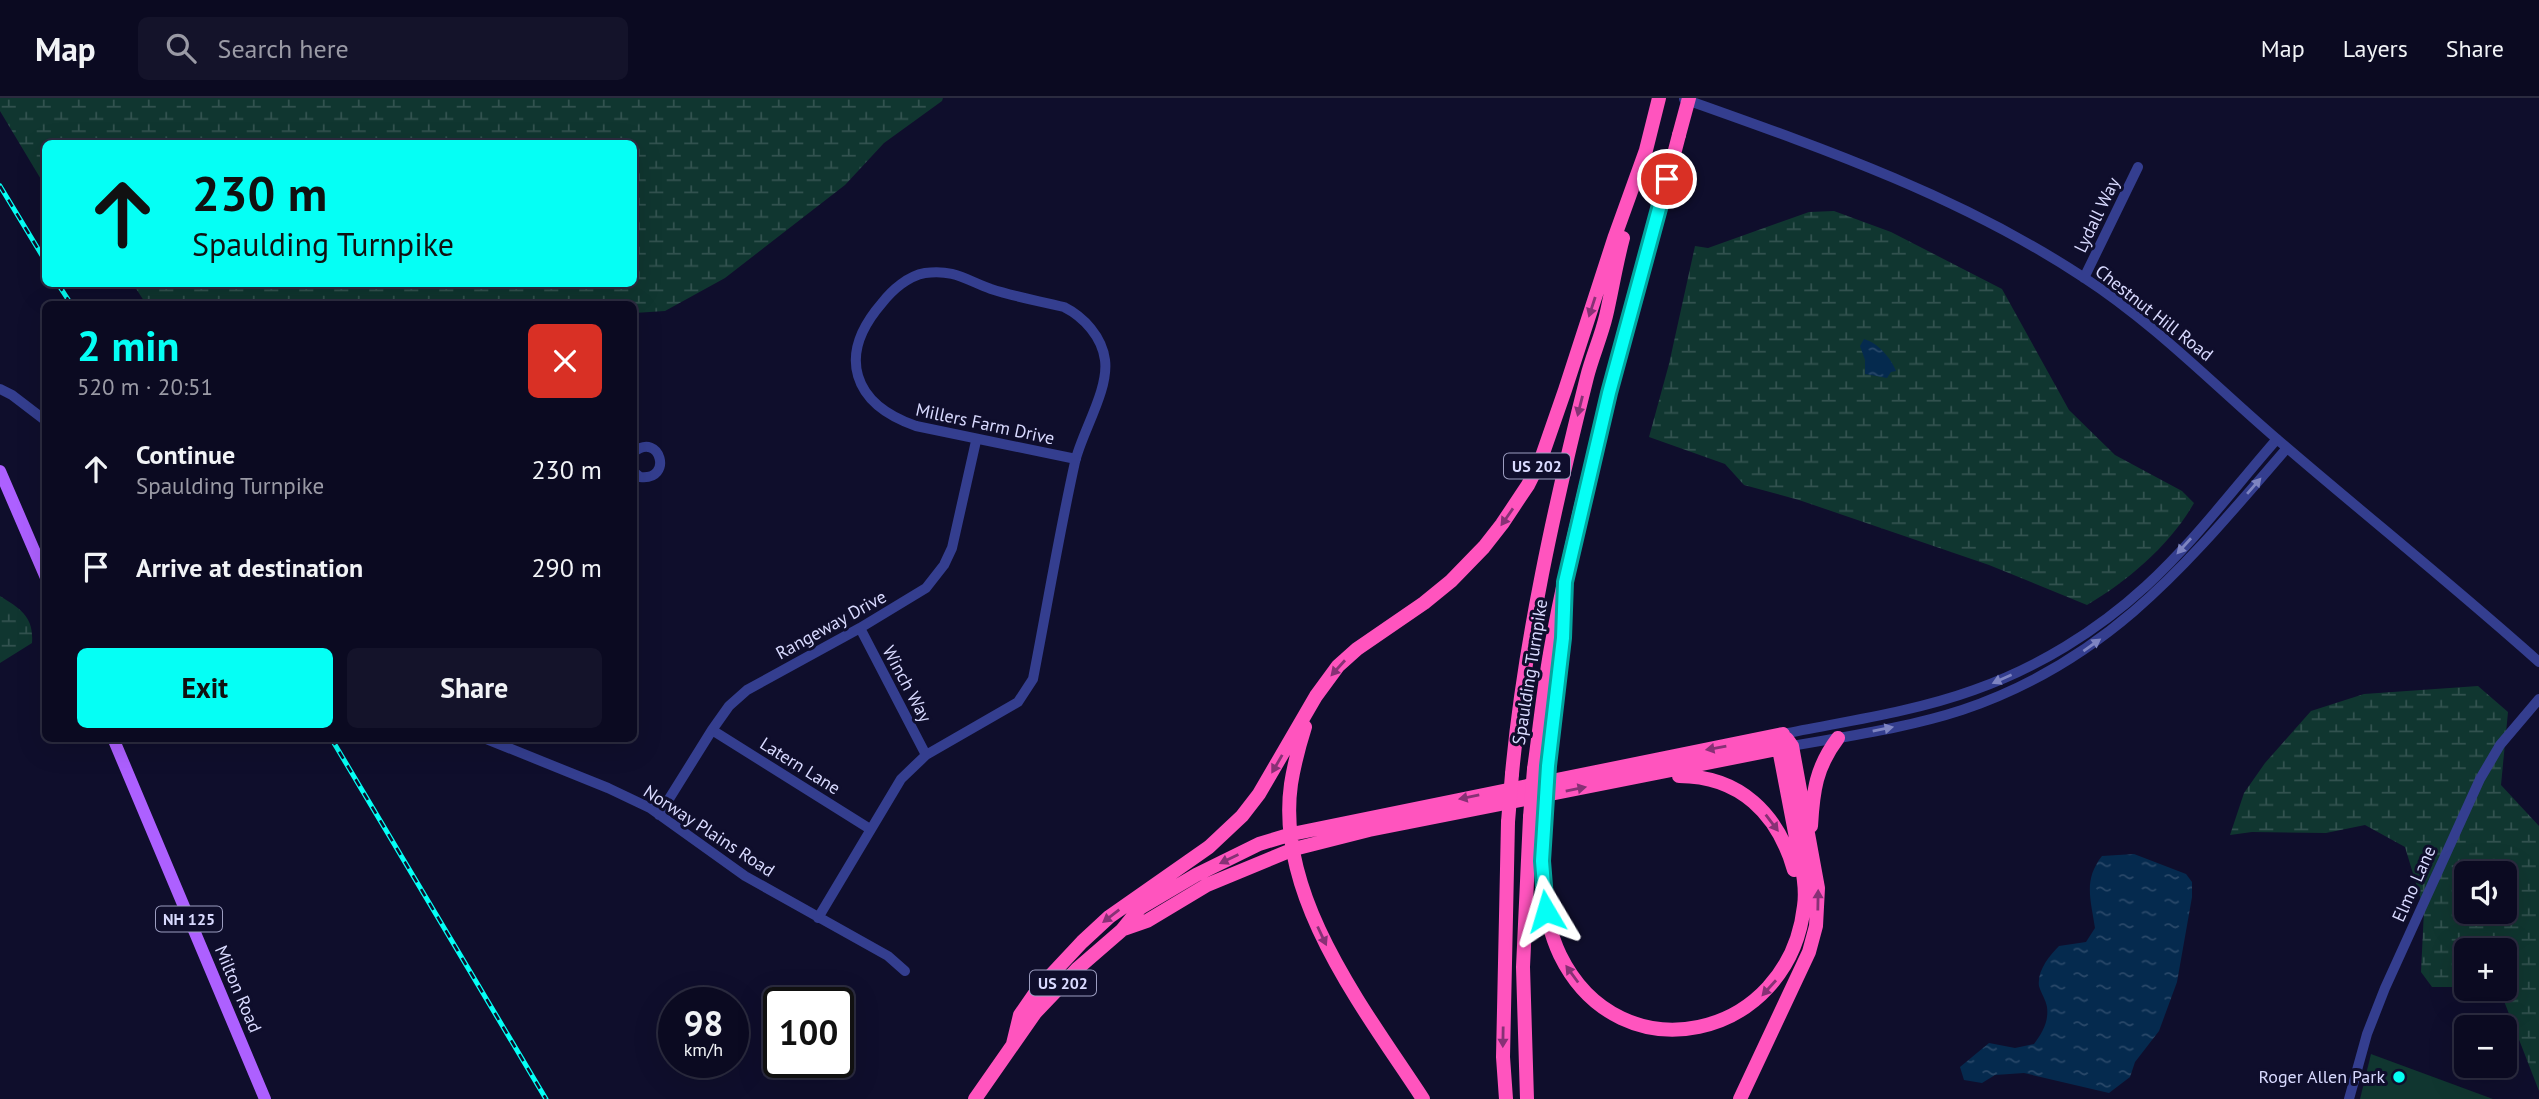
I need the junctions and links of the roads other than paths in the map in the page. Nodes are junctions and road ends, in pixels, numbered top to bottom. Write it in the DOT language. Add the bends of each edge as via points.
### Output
graph roads {
  1 [pos="1659,98"];
  2 [pos="1682,98"];
  3 [pos="1689,98"];
  4 [pos="1646,150"];
  5 [pos="2138,167"];
  6 [pos="2084,278"];
  7 [pos="0,389"];
  8 [pos="42,418"];
  9 [pos="2277,439"];
  10 [pos="976,440"];
  11 [pos="2287,448"];
  12 [pos="637,450"];
  13 [pos="1076,459"];
  14 [pos="0,471"];
  15 [pos="637,474"];
  16 [pos="42,569"];
  17 [pos="860,628"];
  18 [pos="2539,662"];
  19 [pos="2539,699"];
  20 [pos="1311,705"];
  21 [pos="712,730"];
  22 [pos="1783,734"];
  23 [pos="1838,738"];
  24 [pos="115,742"];
  25 [pos="494,742"];
  26 [pos="1785,748"];
  27 [pos="926,755"];
  28 [pos="1622,780"];
  29 [pos="659,815"];
  30 [pos="1537,815"];
  31 [pos="870,829"];
  32 [pos="1293,841"];
  33 [pos="1812,859"];
  34 [pos="818,918"];
  35 [pos="1800,928"];
  36 [pos="905,971"];
  37 [pos="1013,1044"];
  38 [pos="265,1099"];
  39 [pos="975,1099"];
  40 [pos="1423,1099"];
  41 [pos="1506,1099"];
  42 [pos="1527,1099"];
  43 [pos="1740,1099"];
  44 [pos="2349,1099"];
  1 -- 4 [label="highway, Spaulding Turnpike"];
  2 -- 6 [label="street, Chestnut Hill Road" via="1909,183 2010,233"];
  3 -- 30 [label="highway, Spaulding Turnpike, bridge" via="1609,393 1552,643"];
  4 -- 20 [label="highway, US 202, one-way" via="1541,459 1516,505 1459,573 1338,666"];
  4 -- 41 [label="highway, Spaulding Turnpike, one-way, bridge" via="1568,455 1516,731 1508,822"];
  5 -- 6 [label="street, Lydall Way"];
  6 -- 9 [label="street, Chestnut Hill Road" via="2203,372"];
  7 -- 8 [label="street"];
  9 -- 11 [label="street, Chestnut Hill Road"];
  9 -- 22 [label="street, one-way" via="2155,577 2118,610 2063,648 2002,679 1948,699"];
  10 -- 13 [label="street, Millers Farm Drive"];
  10 -- 13 [label="street, Millers Farm Drive" via="895,419 864,393 856,371 858,345 875,310 903,282 922,274 959,275 1064,307 1091,329 1103,352 1106,374"];
  10 -- 17 [label="street, Rangeway Drive" via="959,522 944,565 926,588"];
  11 -- 18 [label="street, Chestnut Hill Road"];
  23 -- 11 [label="street, one-way" via="1972,707 2079,654 2171,579"];
  12 -- 15 [label="street" via="650,447 661,461 653,476"];
  13 -- 27 [label="street, Millers Farm Drive" via="1034,678 1018,702"];
  14 -- 16 [label="main road"];
  17 -- 21 [label="street, Rangeway Drive" via="747,690"];
  17 -- 27 [label="street, Winch Way"];
  19 -- 44 [label="street, Elmo Lane" via="2500,745 2480,779 2385,988"];
  20 -- 32 [label="highway" via="1290,786"];
  20 -- 37 [label="highway, US 202, one-way" via="1275,769 1241,816 1209,847 1109,917 1082,942 1020,1015"];
  21 -- 29 [label="street, Rangeway Drive"];
  21 -- 31 [label="street, Latern Lane"];
  22 -- 26 [label="highway"];
  22 -- 32 [label="highway, one-way"];
  23 -- 26 [label="street"];
  23 -- 33 [label="highway" via="1816,778"];
  24 -- 38 [label="main road, Milton Road / NH 125"];
  25 -- 29 [label="street, Norway Plains Road" via="608,788"];
  26 -- 28 [label="highway"];
  26 -- 33 [label="highway"];
  26 -- 35 [label="highway" via="1803,876"];
  27 -- 31 [label="street, Millers Farm Drive" via="901,779"];
  32 -- 28 [label="highway, US 202, one-way"];
  28 -- 35 [label="highway, US 202, one-way" via="1694,776 1725,784 1749,798 1785,843 1795,874"];
  29 -- 34 [label="street, Norway Plains Road" via="745,876"];
  35 -- 30 [label="highway, one-way" via="1777,979 1733,1016 1703,1027 1675,1029 1622,1017 1601,1006 1574,979 1556,946 1546,911"];
  30 -- 42 [label="highway, Spaulding Turnpike" via="1523,967"];
  31 -- 34 [label="street, Millers Farm Drive"];
  32 -- 37 [label="highway, US 202" via="1147,921 1122,930 1060,986"];
  32 -- 40 [label="highway, one-way" via="1298,873 1324,942"];
  43 -- 33 [label="highway, one-way" via="1809,952 1818,902"];
  34 -- 36 [label="street, Norway Plains Road" via="888,956"];
  37 -- 39 [label="highway, US 202"];
}
